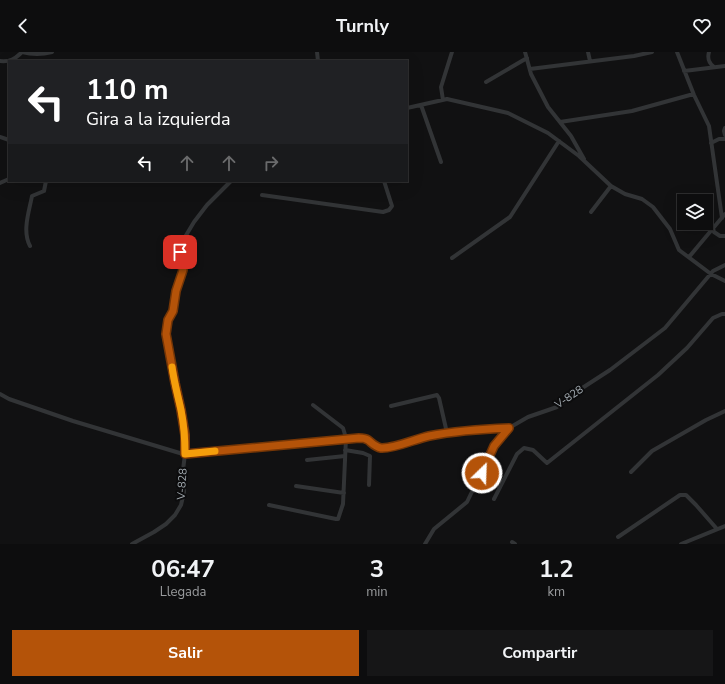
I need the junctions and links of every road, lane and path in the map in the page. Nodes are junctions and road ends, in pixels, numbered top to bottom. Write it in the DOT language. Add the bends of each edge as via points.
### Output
graph roads {
  1 [pos="52,52"];
  2 [pos="452,52"];
  3 [pos="525,52"];
  4 [pos="588,52"];
  5 [pos="652,52"];
  6 [pos="677,52"];
  7 [pos="709,52"];
  8 [pos="634,54"];
  9 [pos="527,58"];
  10 [pos="12,60"];
  11 [pos="590,61"];
  12 [pos="725,66"];
  13 [pos="714,67"];
  14 [pos="530,69"];
  15 [pos="684,71"];
  16 [pos="486,82"];
  17 [pos="694,95"];
  18 [pos="442,100"];
  19 [pos="421,105"];
  20 [pos="408,108"];
  21 [pos="560,122"];
  22 [pos="725,128"];
  23 [pos="725,135"];
  24 [pos="725,139"];
  25 [pos="559,141"];
  26 [pos="711,143"];
  27 [pos="441,162"];
  28 [pos="588,164"];
  29 [pos="46,182"];
  30 [pos="230,182"];
  31 [pos="384,182"];
  32 [pos="611,186"];
  33 [pos="262,195"];
  34 [pos="591,212"];
  35 [pos="723,216"];
  36 [pos="713,228"];
  37 [pos="711,230"];
  38 [pos="725,236"];
  39 [pos="30,246"];
  40 [pos="689,257"];
  41 [pos="452,258"];
  42 [pos="725,265"];
  43 [pos="711,274"];
  44 [pos="725,281"];
  45 [pos="725,314"];
  46 [pos="0,394"];
  47 [pos="313,405"];
  48 [pos="390,406"];
  49 [pos="725,411"];
  50 [pos="509,428"];
  51 [pos="447,433"];
  52 [pos="346,438"];
  53 [pos="345,450"];
  54 [pos="185,454"];
  55 [pos="345,456"];
  56 [pos="307,460"];
  57 [pos="631,472"];
  58 [pos="296,486"];
  59 [pos="369,486"];
  60 [pos="344,493"];
  61 [pos="494,499"];
  62 [pos="269,505"];
  63 [pos="725,526"];
  64 [pos="717,529"];
  65 [pos="618,537"];
  66 [pos="132,544"];
  67 [pos="425,544"];
  68 [pos="681,544"];
  1 -- 10 [label="street" via="22,52"];
  2 -- 18 [label="street" via="441,87"];
  3 -- 9 [label="street"];
  4 -- 11 [label="street"];
  5 -- 8 [label="street"];
  6 -- 15 [label="street"];
  7 -- 13 [label="street" via="709,63"];
  8 -- 11 [label="street"];
  9 -- 14 [label="street"];
  9 -- 16 [label="street"];
  11 -- 14 [label="street"];
  12 -- 13 [label="street"];
  13 -- 15 [label="street"];
  14 -- 21 [label="street" via="548,107"];
  15 -- 17 [label="street"];
  17 -- 21 [label="street" via="632,111"];
  17 -- 26 [label="street" via="709,126"];
  18 -- 19 [label="street"];
  18 -- 25 [label="street" via="508,113"];
  19 -- 20 [label="street"];
  19 -- 27 [label="street"];
  21 -- 28 [label="street"];
  22 -- 23 [label="street"];
  24 -- 26 [label="street"];
  25 -- 28 [label="street"];
  25 -- 41 [label="street" via="510,217"];
  26 -- 35 [label="street"];
  28 -- 32 [label="street"];
  29 -- 39 [label="street" via="44,190 32,196 27,225 27,241"];
  30 -- 54 [label="street, V-828" via="207,205 185,237 180,252 183,270 173,311 168,320 166,334 185,435"];
  31 -- 33 [label="street" via="392,206 383,212"];
  32 -- 34 [label="street"];
  32 -- 40 [label="street" via="642,199 653,207 670,229 679,250"];
  35 -- 36 [label="street"];
  36 -- 38 [label="street" via="720,236"];
  37 -- 40 [label="street"];
  40 -- 43 [label="street"];
  42 -- 43 [label="street, V-828"];
  43 -- 44 [label="street"];
  43 -- 50 [label="street, V-828" via="665,328 610,370 558,407 528,417"];
  45 -- 61 [label="street" via="713,318 687,348 658,375 547,463 533,450 524,448 517,454"];
  46 -- 54 [label="street" via="73,421"];
  47 -- 52 [label="street" via="343,428"];
  48 -- 51 [label="street" via="435,394 439,398"];
  49 -- 57 [label="street" via="652,451"];
  50 -- 51 [label="street"];
  50 -- 67 [label="street, V-828" via="494,446 467,502 434,529"];
  51 -- 52 [label="street" via="380,448 367,439"];
  52 -- 53 [label="street"];
  52 -- 54 [label="street"];
  53 -- 55 [label="street"];
  53 -- 59 [label="street" via="370,456"];
  54 -- 66 [label="street, V-828" via="181,505 166,524"];
  55 -- 56 [label="street"];
  55 -- 60 [label="street"];
  58 -- 60 [label="street"];
  60 -- 62 [label="street" via="338,519"];
  63 -- 64 [label="street"];
  64 -- 65 [label="street" via="686,495 680,495"];
  64 -- 68 [label="street"];
}
